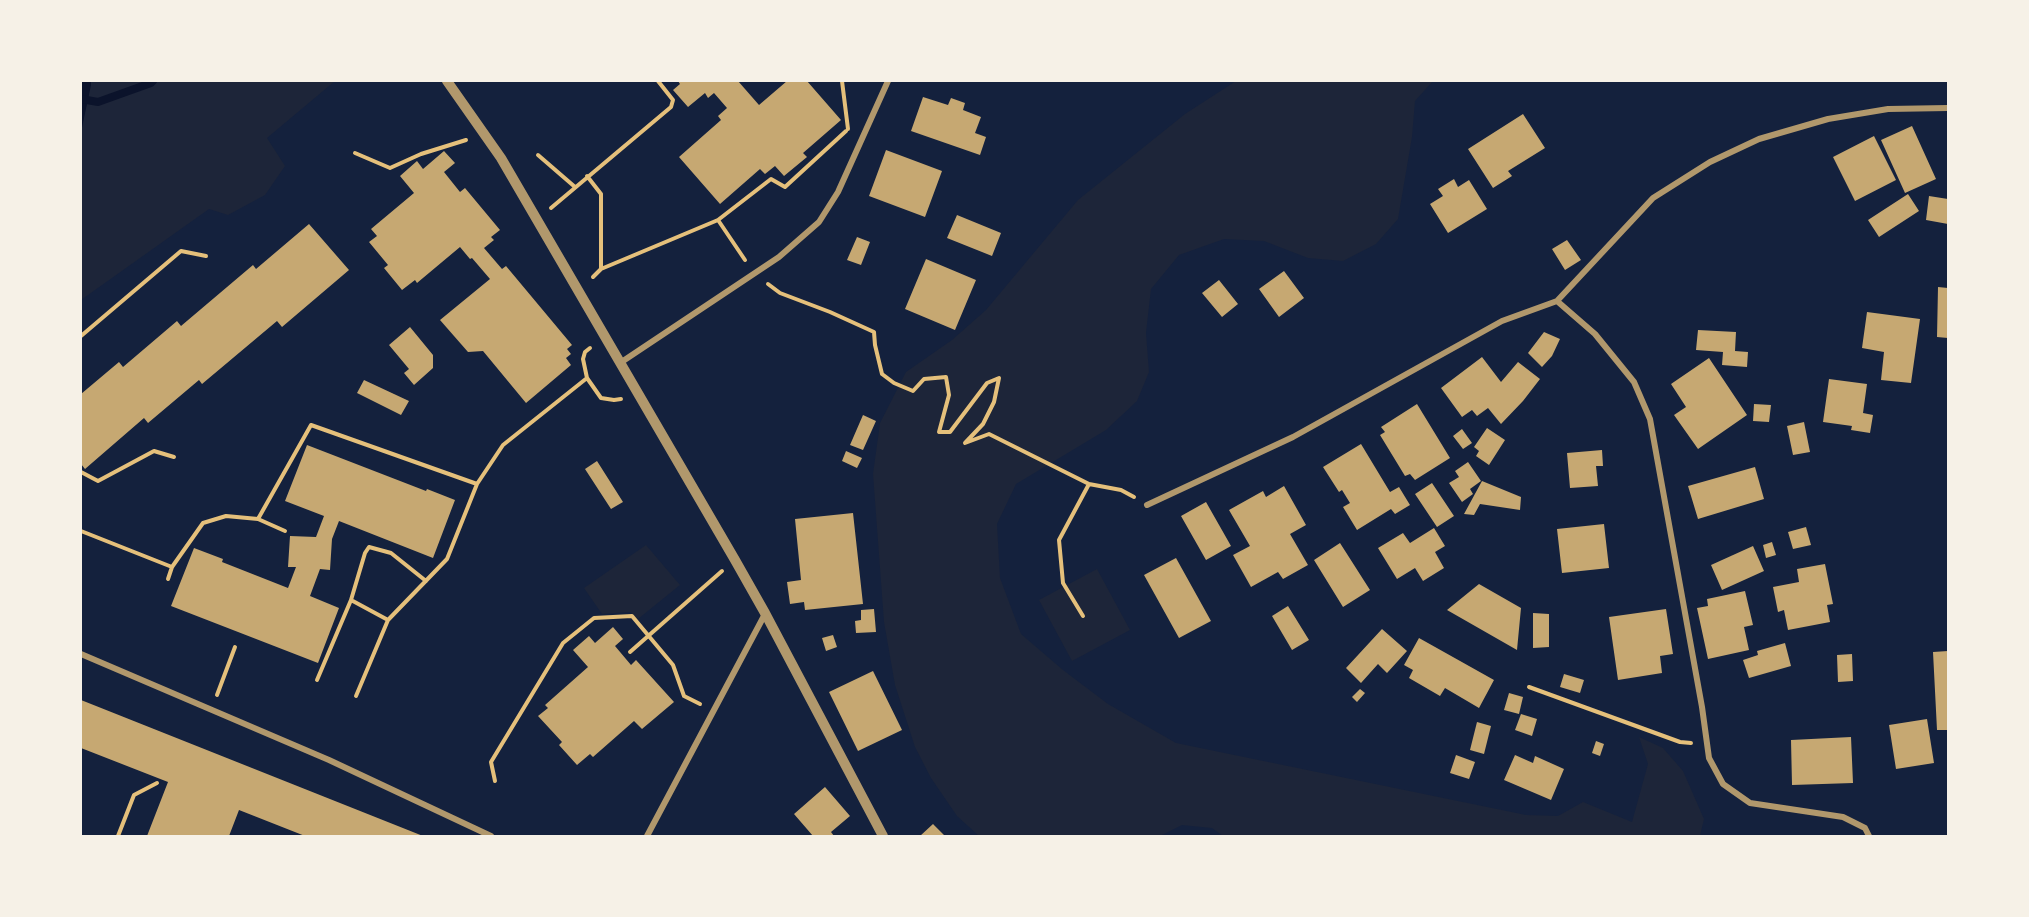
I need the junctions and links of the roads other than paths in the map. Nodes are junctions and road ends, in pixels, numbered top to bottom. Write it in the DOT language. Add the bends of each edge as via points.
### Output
graph roads {
  1 [pos="447,81"];
  2 [pos="888,81"];
  3 [pos="1948,108"];
  4 [pos="1557,301"];
  5 [pos="620,363"];
  6 [pos="1147,505"];
  7 [pos="765,612"];
  8 [pos="81,654"];
  9 [pos="491,836"];
  10 [pos="647,836"];
  11 [pos="883,836"];
  12 [pos="1869,836"];
  1 -- 5 [label="street" via="538,219"];
  2 -- 5 [label="street" via="838,192 819,222 779,258"];
  3 -- 4 [label="street" via="1888,109 1828,119 1759,139 1710,162 1653,198"];
  4 -- 6 [label="street" via="1502,321 1293,437"];
  4 -- 12 [label="street" via="1595,334 1634,382 1650,419 1709,758 1723,784 1750,803 1843,817 1865,828"];
  5 -- 7 [label="street"];
  7 -- 10 [label="street"];
  7 -- 11 [label="street"];
  8 -- 9 [label="street" via="329,760"];
}
